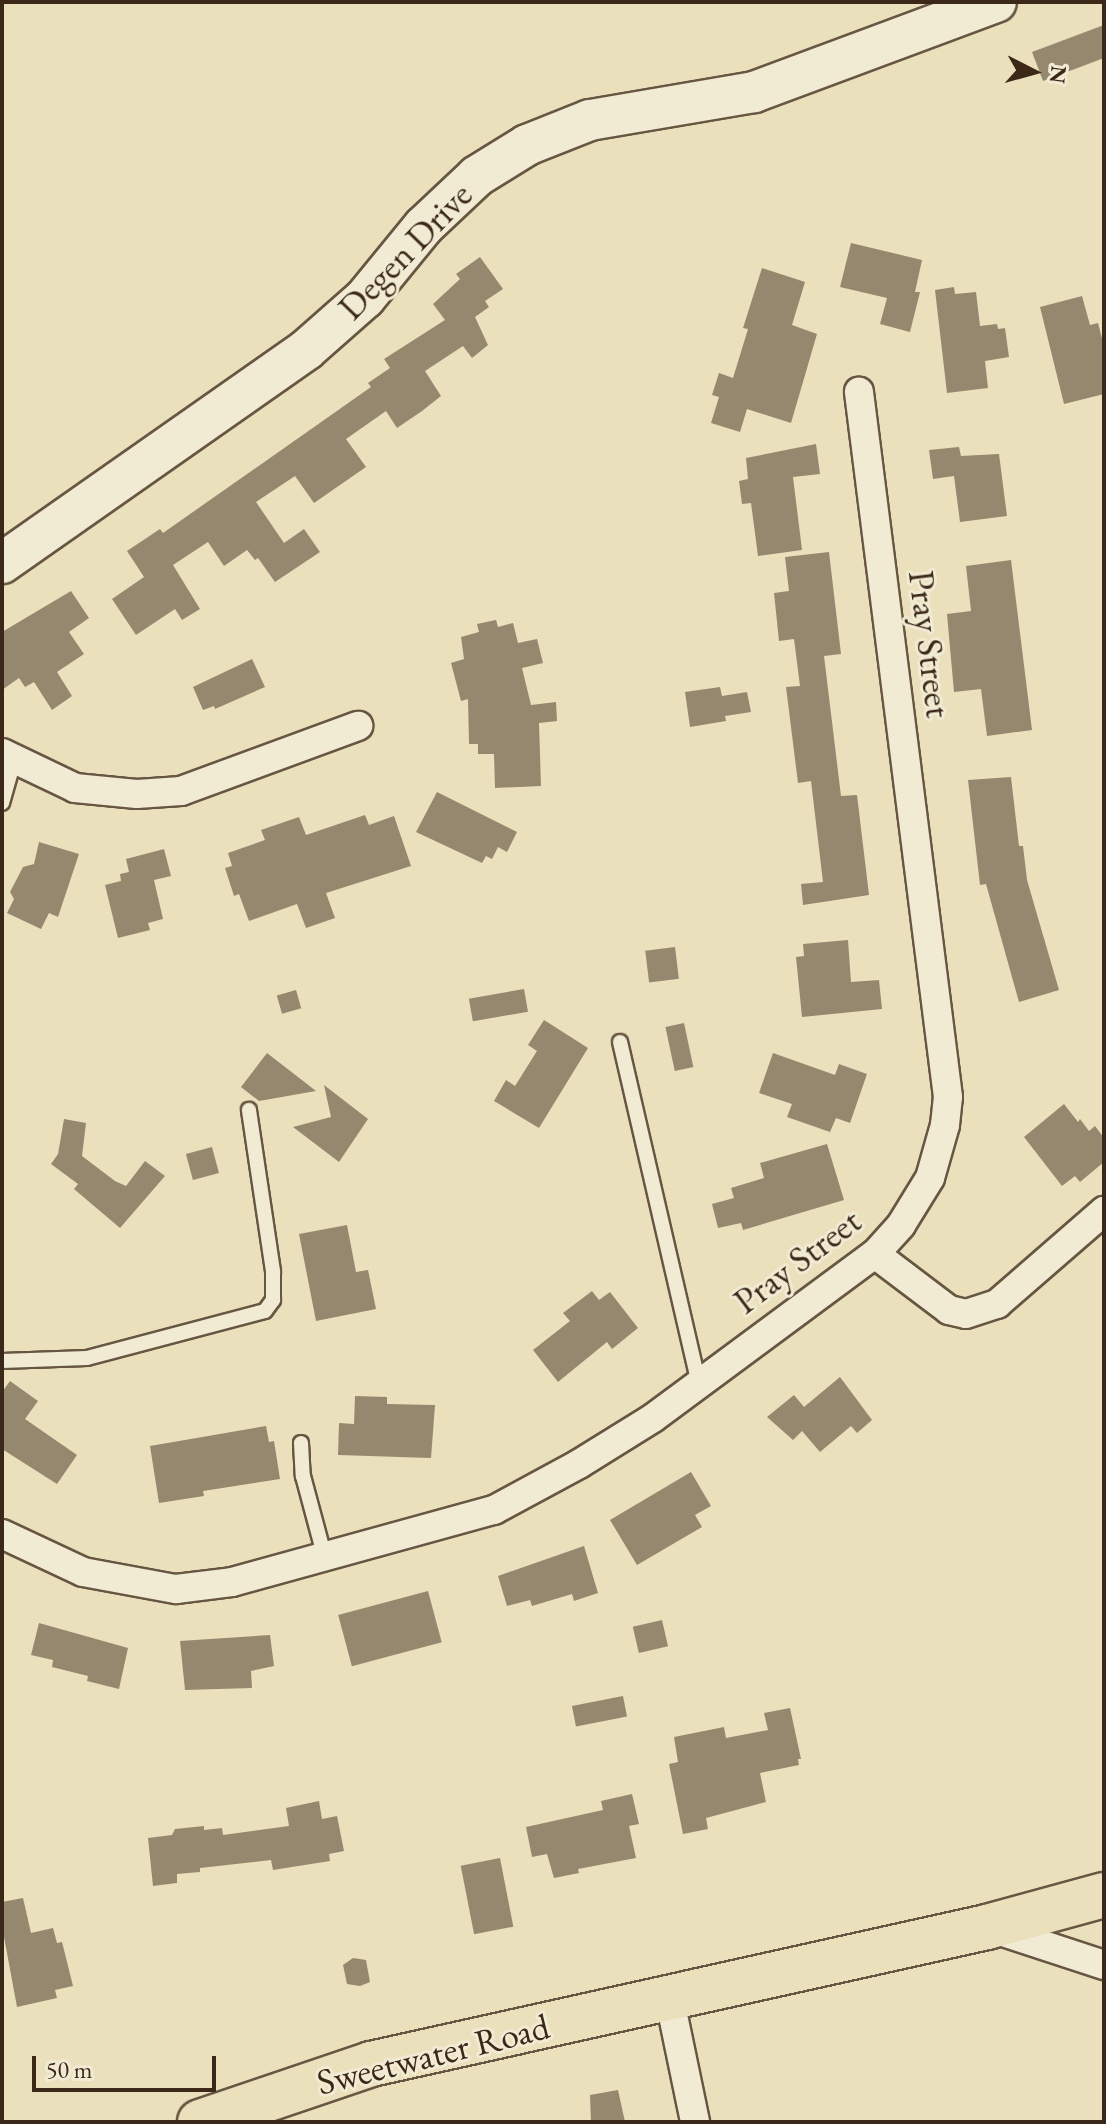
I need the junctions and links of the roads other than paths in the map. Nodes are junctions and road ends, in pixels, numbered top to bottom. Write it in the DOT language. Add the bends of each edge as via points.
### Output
graph roads {
  1 [pos="996,2"];
  2 [pos="859,392"];
  3 [pos="2,563"];
  4 [pos="358,726"];
  5 [pos="8,757"];
  6 [pos="2,803"];
  7 [pos="620,1042"];
  8 [pos="249,1110"];
  9 [pos="1104,1211"];
  10 [pos="875,1254"];
  11 [pos="2,1361"];
  12 [pos="698,1381"];
  13 [pos="301,1443"];
  14 [pos="2,1534"];
  15 [pos="325,1558"];
  16 [pos="1104,1895"];
  17 [pos="987,1927"];
  18 [pos="1104,1965"];
  19 [pos="669,1996"];
  20 [pos="200,2122"];
  21 [pos="695,2122"];
  1 -- 3 [label="street, Degen Drive" via="754,92 590,120 527,145 477,176 424,226 365,298 306,350"];
  2 -- 10 [label="street, Pray Street" via="948,1097 930,1178 901,1225"];
  4 -- 5 [label="street" via="181,791 137,794 75,788"];
  5 -- 6 [label="lane"];
  7 -- 12 [label="lane"];
  8 -- 11 [label="lane" via="273,1271 273,1300 265,1311 87,1358"];
  9 -- 10 [label="street" via="997,1304 966,1314 949,1310"];
  10 -- 12 [label="street, Pray Street"];
  12 -- 15 [label="street, Pray Street" via="653,1418 494,1510"];
  13 -- 15 [label="lane" via="303,1476"];
  14 -- 15 [label="street, Pray Street" via="83,1572 176,1589 232,1582"];
  16 -- 17 [label="main road, Sweetwater Road"];
  17 -- 18 [label="street"];
  17 -- 19 [label="main road, Sweetwater Road"];
  19 -- 20 [label="main road, Sweetwater Road" via="371,2064"];
  19 -- 21 [label="street"];
}
